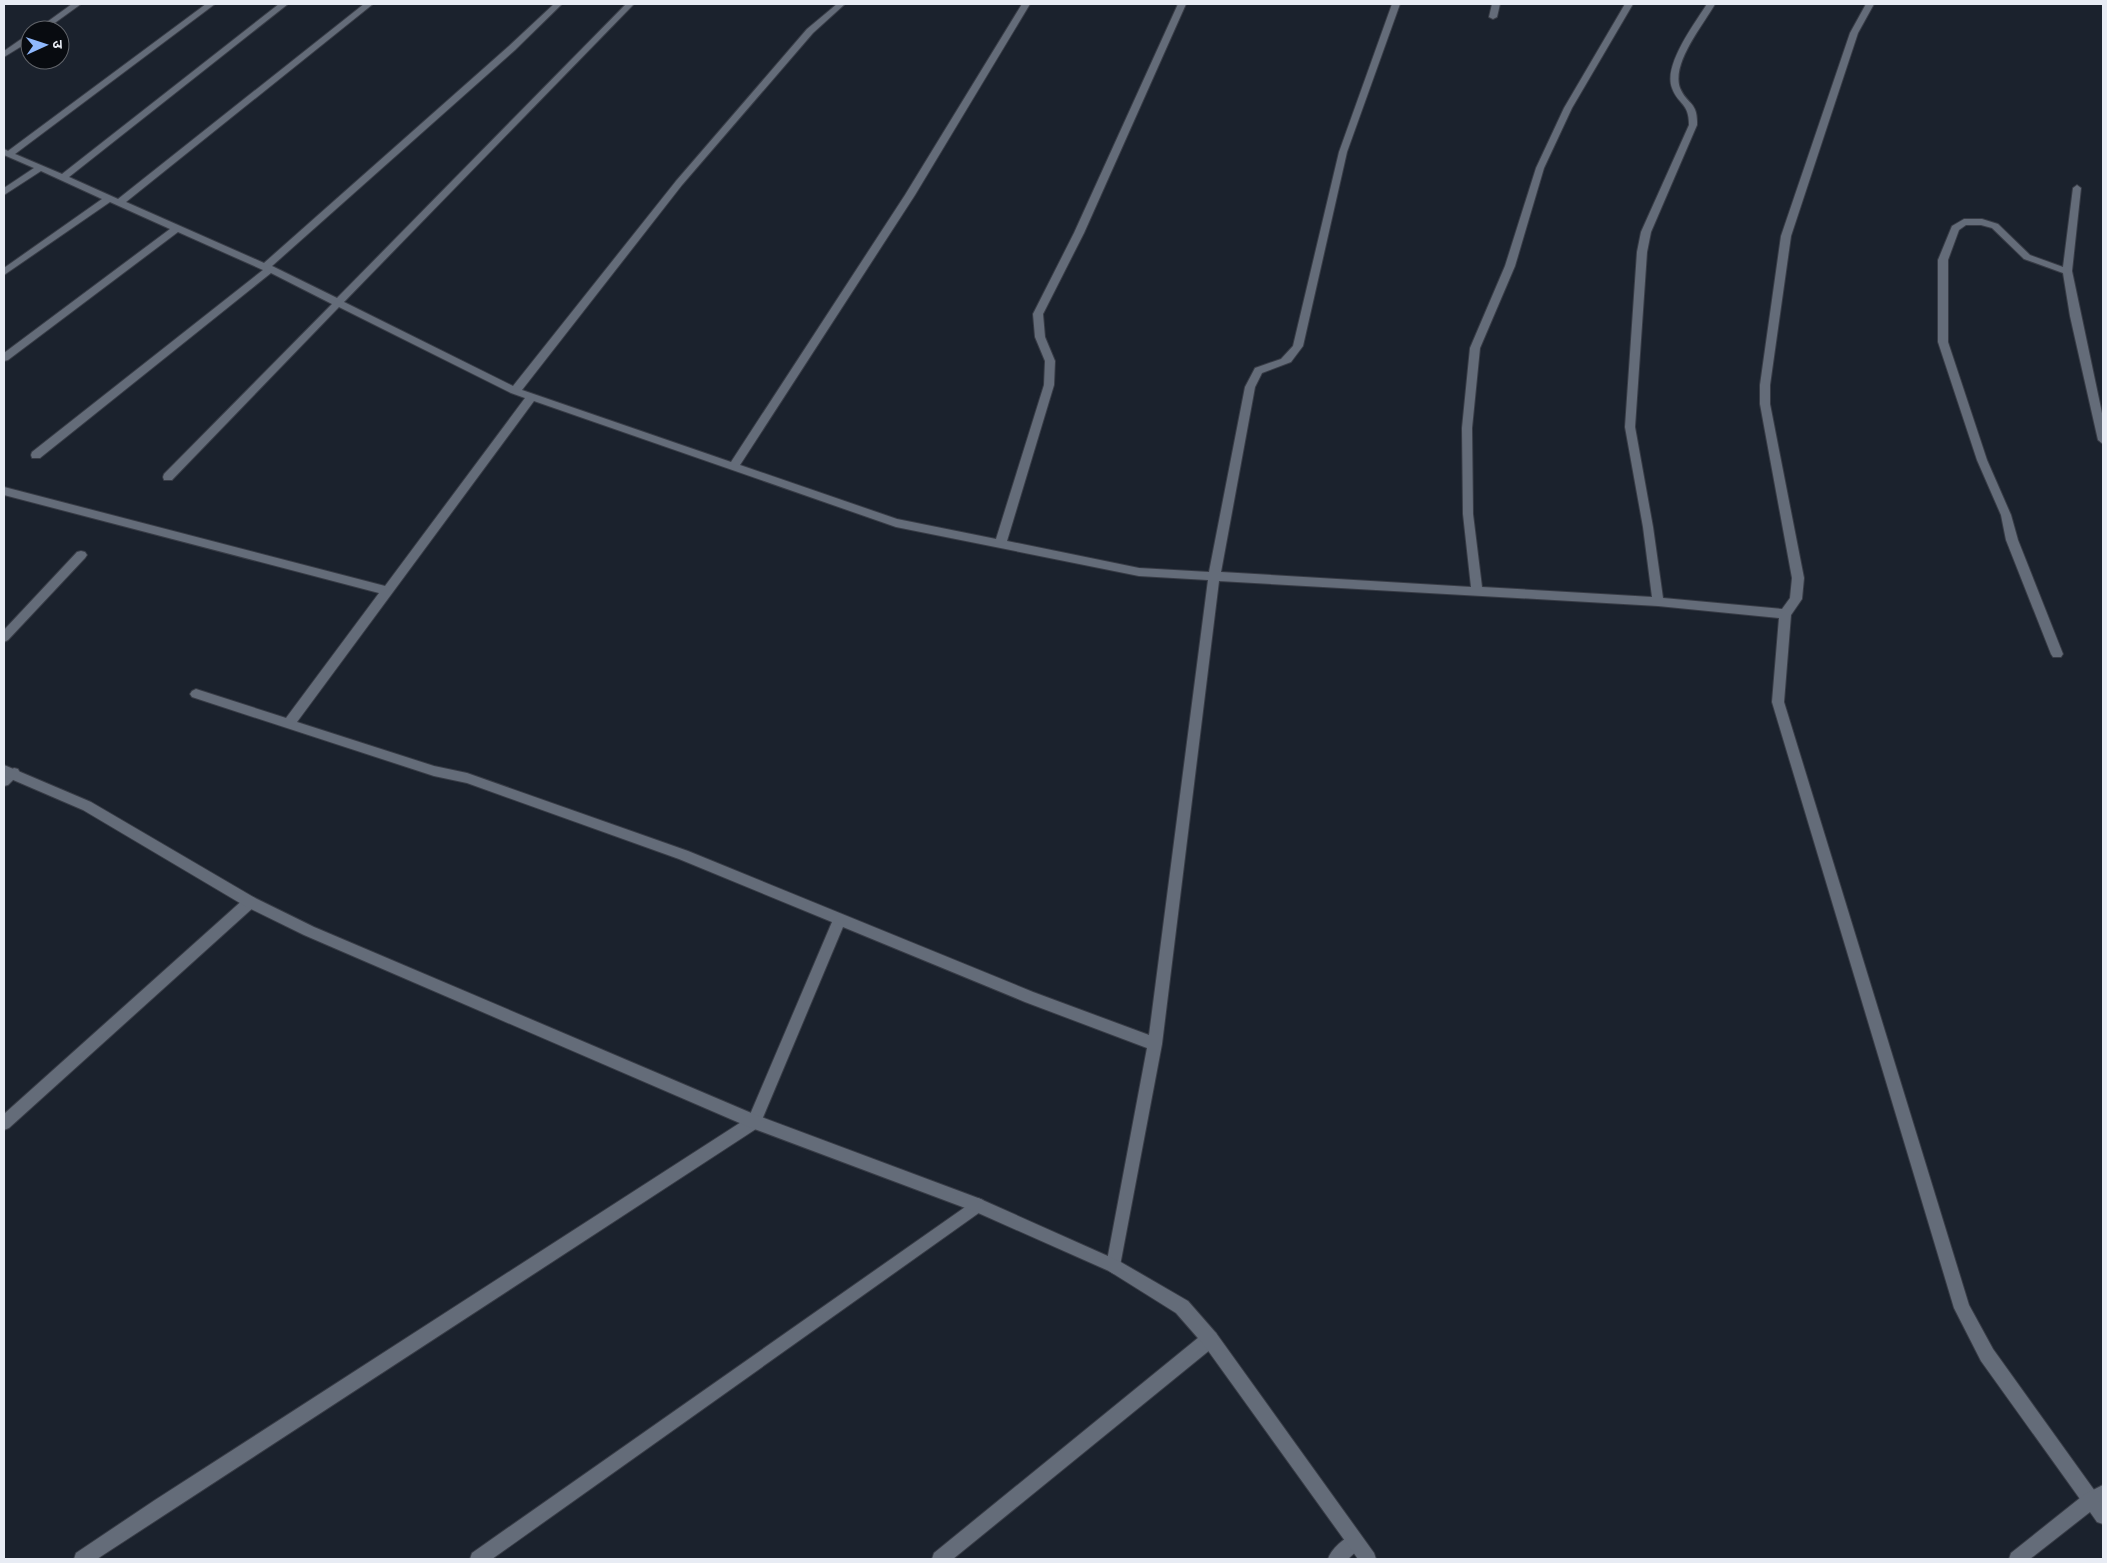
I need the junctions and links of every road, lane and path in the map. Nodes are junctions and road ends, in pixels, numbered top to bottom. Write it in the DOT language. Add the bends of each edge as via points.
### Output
graph roads {
  1 [pos="76,4"];
  2 [pos="212,4"];
  3 [pos="284,4"];
  4 [pos="369,4"];
  5 [pos="558,4"];
  6 [pos="630,4"];
  7 [pos="841,4"];
  8 [pos="1026,4"];
  9 [pos="1182,4"];
  10 [pos="1396,4"];
  11 [pos="1496,4"];
  12 [pos="1629,4"];
  13 [pos="1711,4"];
  14 [pos="1870,4"];
  15 [pos="1493,17"];
  16 [pos="54,20"];
  17 [pos="20,44"];
  18 [pos="4,55"];
  19 [pos="6,153"];
  20 [pos="40,168"];
  21 [pos="63,178"];
  22 [pos="2077,188"];
  23 [pos="4,192"];
  24 [pos="108,199"];
  25 [pos="119,203"];
  26 [pos="177,228"];
  27 [pos="268,268"];
  28 [pos="2067,271"];
  29 [pos="4,272"];
  30 [pos="339,303"];
  31 [pos="4,358"];
  32 [pos="515,391"];
  33 [pos="532,397"];
  34 [pos="2103,440"];
  35 [pos="36,455"];
  36 [pos="733,467"];
  37 [pos="168,477"];
  38 [pos="4,491"];
  39 [pos="1000,544"];
  40 [pos="81,555"];
  41 [pos="1214,576"];
  42 [pos="1477,590"];
  43 [pos="389,591"];
  44 [pos="1658,602"];
  45 [pos="1785,614"];
  46 [pos="4,637"];
  47 [pos="2057,654"];
  48 [pos="196,694"];
  49 [pos="288,724"];
  50 [pos="7,775"];
  51 [pos="250,902"];
  52 [pos="839,920"];
  53 [pos="1155,1044"];
  54 [pos="754,1122"];
  55 [pos="4,1124"];
  56 [pos="978,1206"];
  57 [pos="1114,1266"];
  58 [pos="1210,1339"];
  59 [pos="2097,1497"];
  60 [pos="2103,1516"];
  61 [pos="1354,1542"];
  62 [pos="82,1559"];
  63 [pos="478,1559"];
  64 [pos="940,1559"];
  65 [pos="1336,1559"];
  66 [pos="1368,1559"];
  67 [pos="2017,1559"];
  1 -- 16 [label="street"];
  2 -- 19 [label="street"];
  3 -- 21 [label="street"];
  4 -- 25 [label="street"];
  5 -- 27 [label="street"];
  6 -- 30 [label="street"];
  7 -- 32 [label="street" via="810,31 679,183"];
  8 -- 36 [label="street" via="910,195"];
  9 -- 39 [label="street" via="1038,314 1040,337 1050,361 1049,385"];
  10 -- 41 [label="street" via="1343,152 1298,346 1292,357 1282,363 1264,366 1254,376 1250,388"];
  11 -- 15 [label="street"];
  12 -- 42 [label="street" via="1568,108 1540,168 1510,266 1475,348 1467,447 1468,514"];
  13 -- 44 [label="street" via="1676,64 1675,86 1691,104 1693,125 1646,232 1642,252 1630,426"];
  14 -- 45 [label="street" via="1854,33 1786,236 1765,385 1765,404 1798,578 1796,599"];
  17 -- 18 [label="street"];
  19 -- 20 [label="street"];
  20 -- 21 [label="street"];
  20 -- 23 [label="street"];
  21 -- 24 [label="street"];
  22 -- 28 [label="street"];
  24 -- 25 [label="street"];
  24 -- 29 [label="street"];
  25 -- 26 [label="street"];
  26 -- 27 [label="street"];
  26 -- 31 [label="street"];
  27 -- 30 [label="street"];
  27 -- 35 [label="street"];
  28 -- 34 [label="street"];
  28 -- 47 [label="street" via="2028,257 1996,226 1982,222 1964,222 1955,228 1943,260 1943,342 1982,460 2006,515 2012,540"];
  30 -- 32 [label="street"];
  30 -- 37 [label="street"];
  32 -- 33 [label="street"];
  33 -- 36 [label="street"];
  33 -- 43 [label="street"];
  36 -- 39 [label="street" via="896,523"];
  38 -- 43 [label="street"];
  39 -- 41 [label="street" via="1139,572"];
  40 -- 46 [label="street"];
  41 -- 42 [label="street"];
  41 -- 53 [label="street"];
  42 -- 44 [label="street"];
  43 -- 49 [label="street"];
  44 -- 45 [label="street"];
  45 -- 59 [label="street" via="1778,702 1962,1308 1987,1355"];
  48 -- 49 [label="street"];
  49 -- 52 [label="street" via="434,771 467,778 683,855"];
  50 -- 51 [label="street" via="87,806"];
  51 -- 54 [label="street" via="309,931"];
  51 -- 55 [label="street"];
  52 -- 53 [label="street"];
  52 -- 54 [label="street"];
  53 -- 57 [label="street"];
  54 -- 56 [label="street"];
  54 -- 62 [label="street"];
  56 -- 57 [label="street"];
  56 -- 63 [label="street"];
  57 -- 58 [label="street" via="1182,1307"];
  58 -- 61 [label="street"];
  58 -- 64 [label="street"];
  59 -- 60 [label="street"];
  59 -- 67 [label="street"];
  61 -- 65 [label="street"];
  61 -- 66 [label="street"];
}
